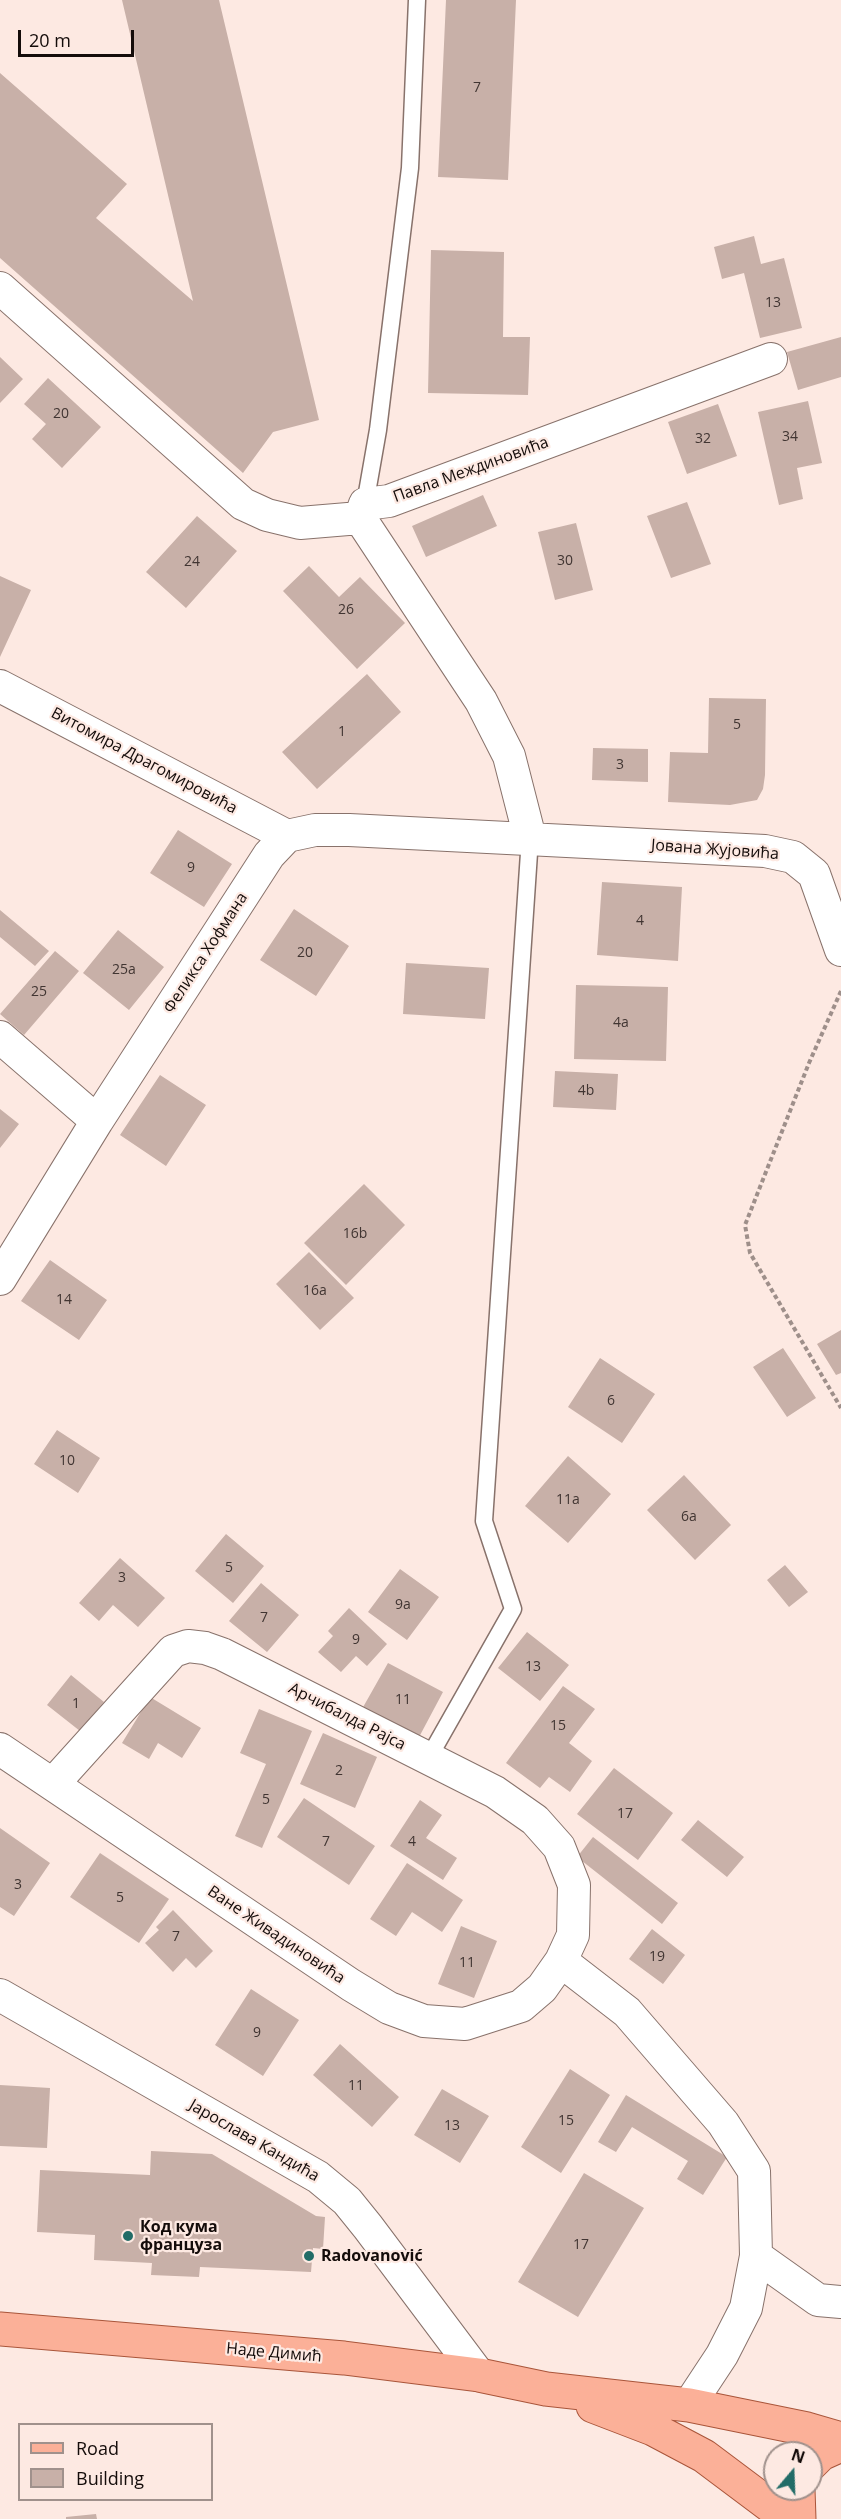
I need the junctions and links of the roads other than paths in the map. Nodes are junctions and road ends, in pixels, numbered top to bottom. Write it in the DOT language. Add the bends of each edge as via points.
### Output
graph roads {
  1 [pos="417,0"];
  2 [pos="0,288"];
  3 [pos="771,359"];
  4 [pos="363,511"];
  5 [pos="0,686"];
  6 [pos="287,836"];
  7 [pos="530,838"];
  8 [pos="841,950"];
  9 [pos="0,1037"];
  10 [pos="97,1121"];
  11 [pos="0,1279"];
  12 [pos="0,1749"];
  13 [pos="428,1759"];
  14 [pos="53,1784"];
  15 [pos="561,1961"];
  16 [pos="0,1995"];
  17 [pos="756,2256"];
  18 [pos="841,2302"];
  19 [pos="0,2329"];
  20 [pos="479,2375"];
  21 [pos="546,2389"];
  22 [pos="689,2405"];
  23 [pos="841,2439"];
  24 [pos="841,2445"];
  25 [pos="823,2453"];
  26 [pos="798,2501"];
  27 [pos="788,2519"];
  28 [pos="799,2519"];
  1 -- 4 [label="lane" via="410,168 378,430"];
  2 -- 4 [label="street, Павла Междиновића" via="243,504 300,523"];
  3 -- 4 [label="street, Павла Междиновића"];
  4 -- 7 [label="street" via="481,701 509,756"];
  5 -- 6 [label="street, Витомира Драгомировића"];
  6 -- 7 [label="street" via="337,830"];
  6 -- 10 [label="street, Феликса Хофмана" via="269,855"];
  7 -- 8 [label="street, Јована Жујовића" via="765,850 793,857 814,874"];
  7 -- 13 [label="lane" via="484,1521 513,1609"];
  9 -- 10 [label="street"];
  10 -- 11 [label="street, Феликса Хофмана"];
  12 -- 14 [label="street, Ване Живадиновића"];
  13 -- 14 [label="street, Арчибалда Рајса" via="222,1654 188,1646 173,1651"];
  13 -- 15 [label="street, Арчибалда Рајса" via="495,1792 535,1820 559,1847 574,1885 573,1935"];
  14 -- 15 [label="street, Ване Живадиновића" via="351,1985 389,2008 424,2021 465,2024 521,2006 542,1988"];
  15 -- 17 [label="street" via="627,2012 723,2123 754,2171"];
  16 -- 20 [label="street, Јарослава Кандића" via="318,2177 361,2218"];
  17 -- 18 [label="street" via="818,2300"];
  17 -- 22 [label="street" via="746,2308 722,2355"];
  19 -- 20 [label="main road, Наде Димић" via="344,2358"];
  20 -- 21 [label="main road, Наде Димић"];
  21 -- 22 [label="main road, Наде Димић"];
  21 -- 27 [label="main road, Наде Димић" via="678,2442 731,2474"];
  22 -- 23 [label="main road, Наде Димић"];
  24 -- 25 [label="main road"];
  26 -- 28 [label="main road"];
}
